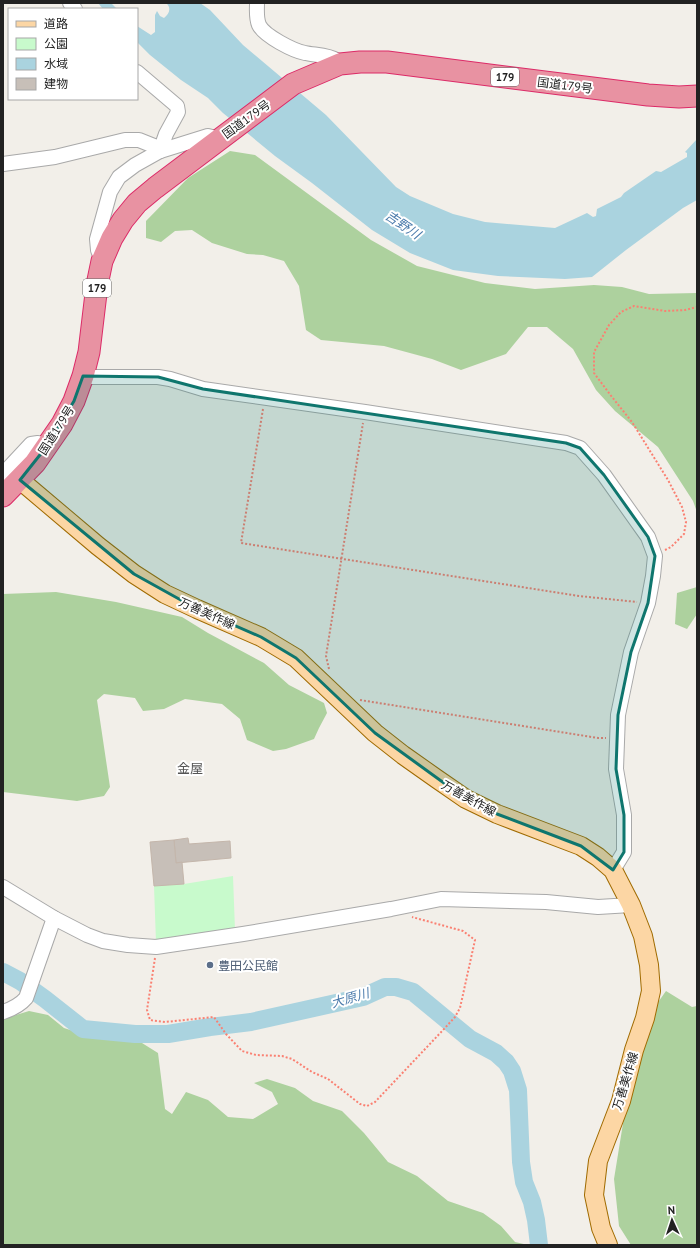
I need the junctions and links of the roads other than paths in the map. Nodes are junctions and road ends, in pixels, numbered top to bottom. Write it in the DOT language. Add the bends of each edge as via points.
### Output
graph roads {
  1 [pos="257,3"];
  2 [pos="340,64"];
  3 [pos="138,73"];
  4 [pos="697,96"];
  5 [pos="224,136"];
  6 [pos="160,150"];
  7 [pos="3,164"];
  8 [pos="102,261"];
  9 [pos="83,376"];
  10 [pos="9,472"];
  11 [pos="3,496"];
  12 [pos="613,870"];
  13 [pos="3,887"];
  14 [pos="631,906"];
  15 [pos="54,918"];
  16 [pos="3,1012"];
  17 [pos="608,1245"];
  1 -- 2 [label="street" via="259,24 264,32 304,53 325,56"];
  2 -- 4 [label="highway, 国道179号 / 179" via="387,62 648,95"];
  2 -- 5 [label="highway, 国道179号 / 179" via="293,84"];
  3 -- 6 [label="street" via="177,106 178,112"];
  5 -- 6 [label="street" via="208,136"];
  5 -- 8 [label="highway, 国道179号 / 179" via="136,203 112,238"];
  6 -- 7 [label="street" via="139,140 125,140 55,157"];
  6 -- 8 [label="street" via="119,177 110,192 97,239"];
  8 -- 9 [label="highway, 国道179号 / 179" via="89,352"];
  9 -- 10 [label="highway, 国道179号 / 179" via="62,424 36,463"];
  9 -- 12 [label="street" via="158,377 203,389 566,443 580,448 604,475 648,537 655,556 648,603 631,652 618,715 616,769 624,815 624,852"];
  10 -- 11 [label="highway, 国道179号 / 179"];
  10 -- 12 [label="main road, 万善美作線" via="134,574 165,594 261,637 296,658 375,733 466,799 497,814 581,846"];
  12 -- 14 [label="main road, 万善美作線"];
  13 -- 15 [label="street"];
  14 -- 15 [label="street" via="598,907 546,902 441,899 156,947 103,941"];
  14 -- 17 [label="main road, 万善美作線" via="643,936 651,991 621,1101 598,1160 594,1195"];
  15 -- 16 [label="street" via="26,998 11,1010"];
}
